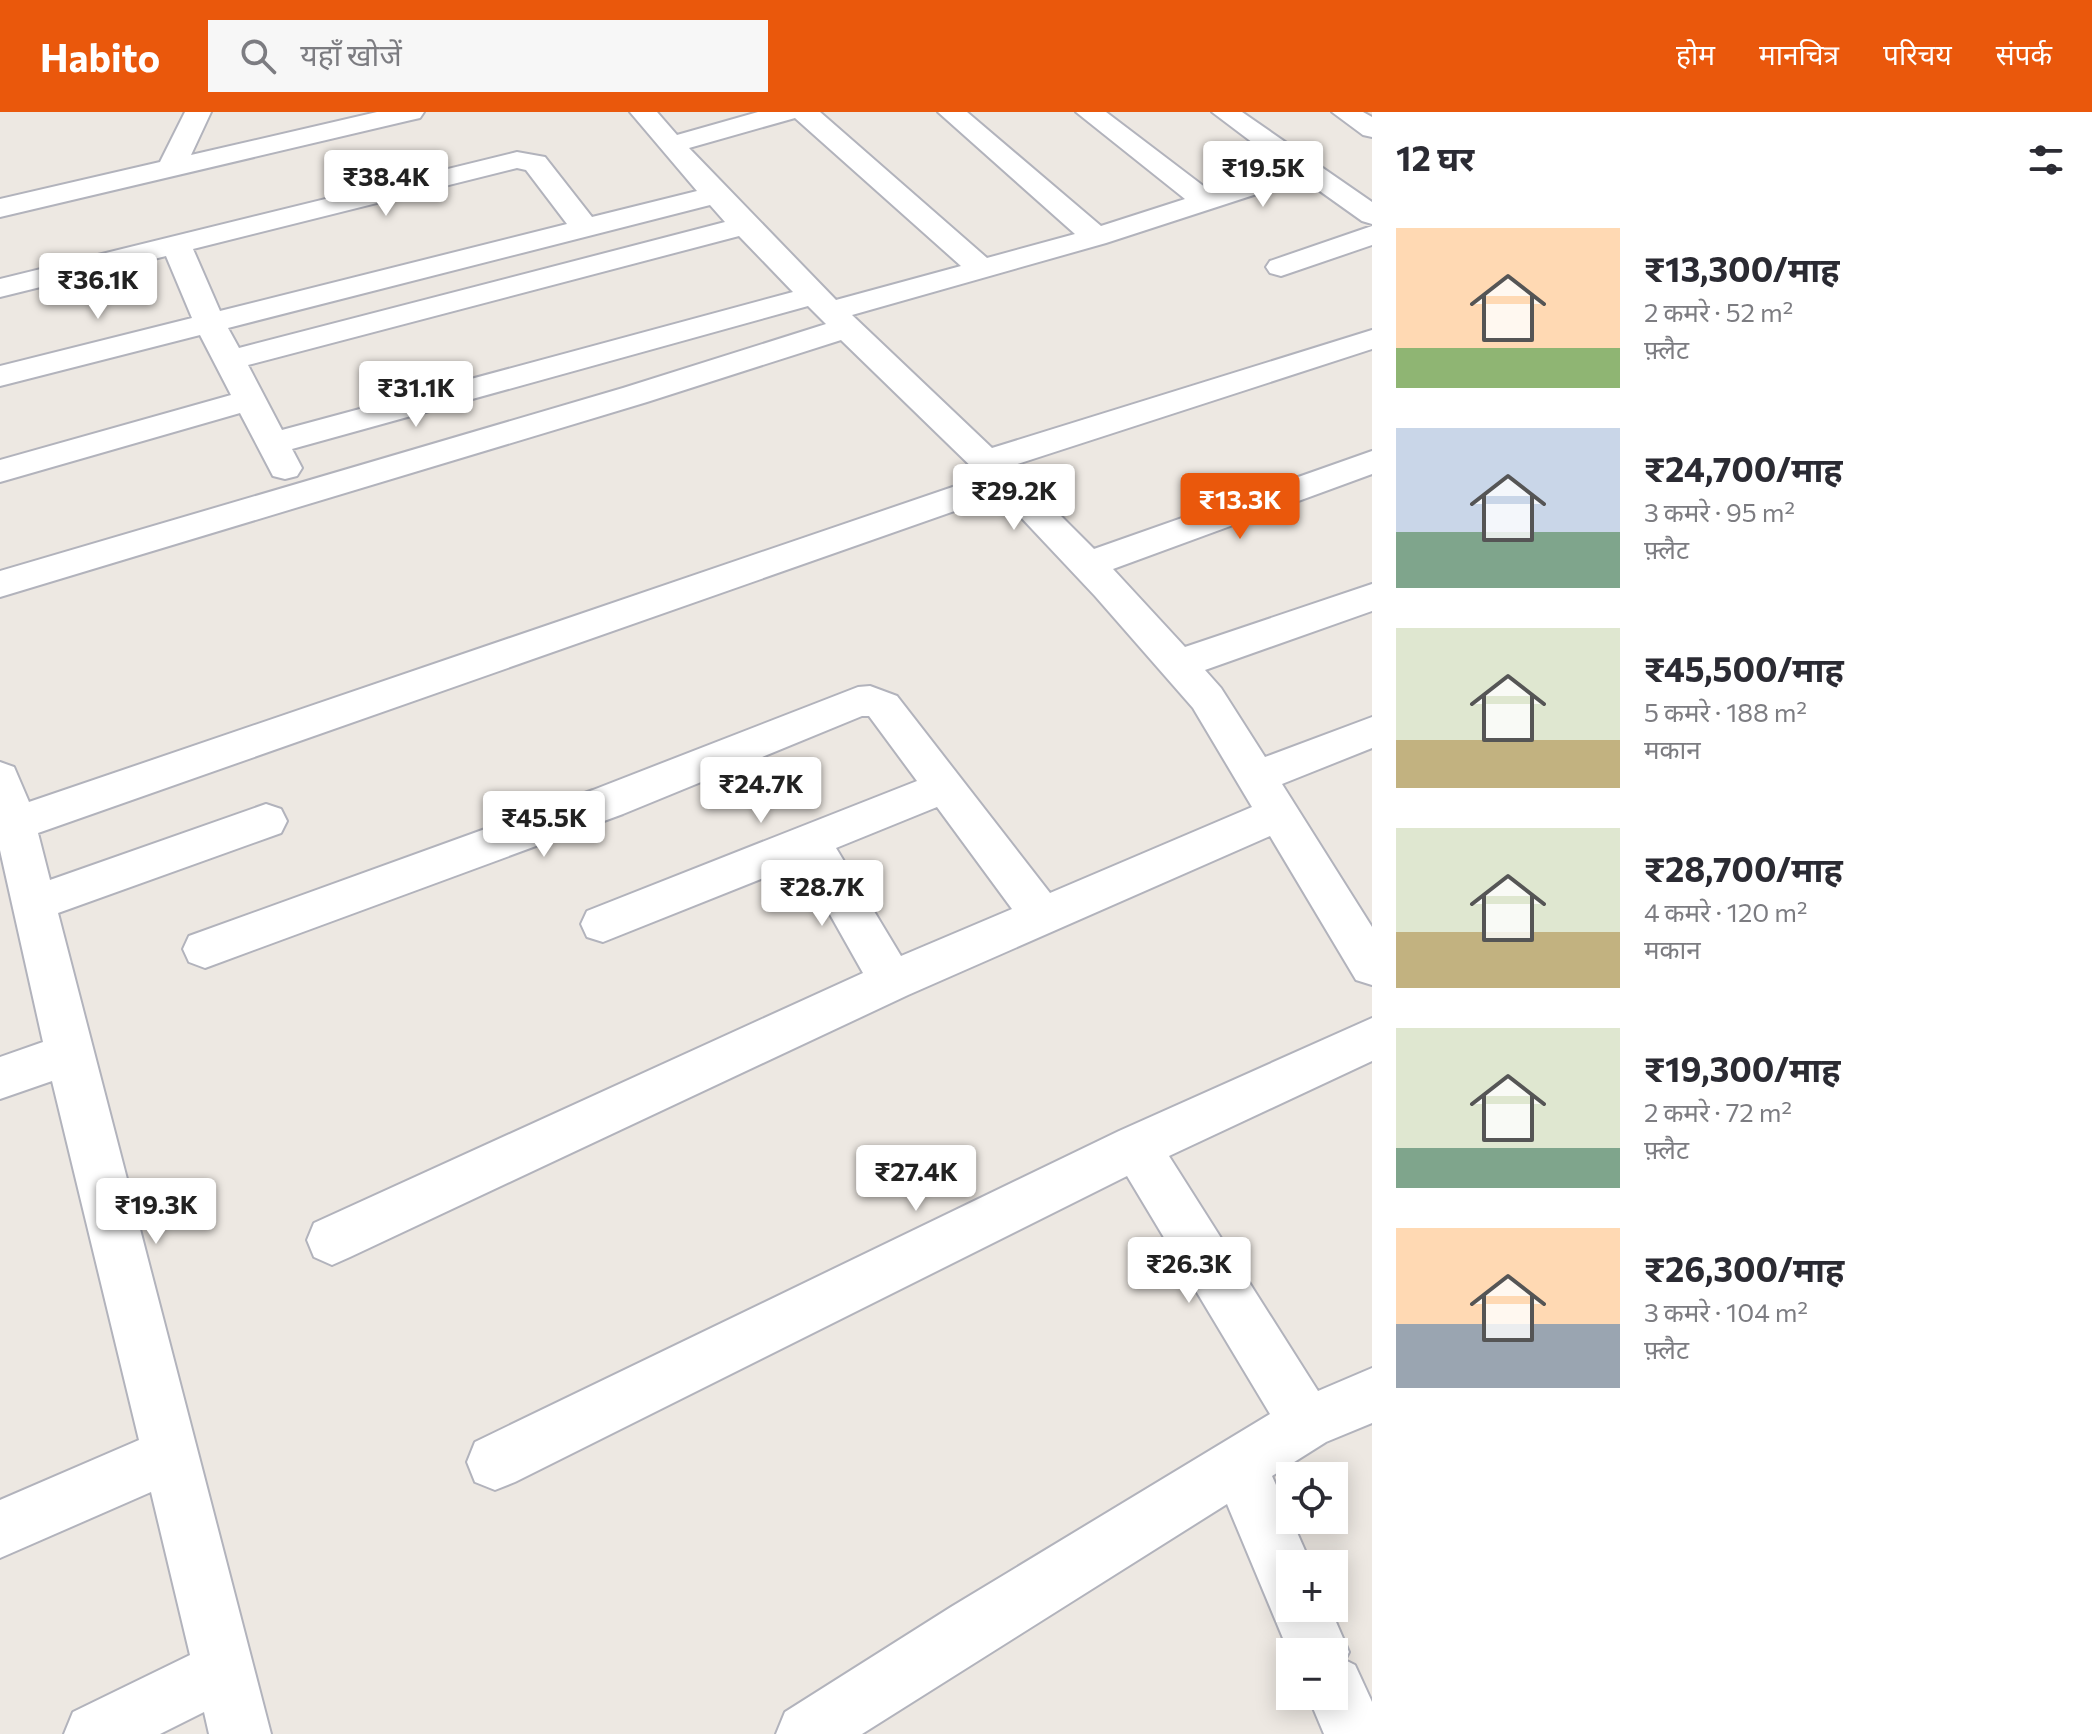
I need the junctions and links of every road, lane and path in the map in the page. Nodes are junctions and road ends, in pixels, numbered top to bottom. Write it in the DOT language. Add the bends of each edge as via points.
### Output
graph roads {
  1 [pos="198,112"];
  2 [pos="411,112"];
  3 [pos="643,112"];
  4 [pos="787,112"];
  5 [pos="804,112"];
  6 [pos="951,112"];
  7 [pos="1089,112"];
  8 [pos="1225,112"];
  9 [pos="1345,112"];
  10 [pos="1372,129"];
  11 [pos="671,145"];
  12 [pos="171,169"];
  13 [pos="1306,169"];
  14 [pos="1360,194"];
  15 [pos="715,195"];
  16 [pos="1205,201"];
  17 [pos="0,208"];
  18 [pos="1372,215"];
  19 [pos="746,225"];
  20 [pos="585,227"];
  21 [pos="1372,235"];
  22 [pos="1096,237"];
  23 [pos="176,244"];
  24 [pos="1281,267"];
  25 [pos="982,269"];
  26 [pos="0,288"];
  27 [pos="832,311"];
  28 [pos="209,321"];
  29 [pos="1372,339"];
  30 [pos="230,360"];
  31 [pos="0,376"];
  32 [pos="249,400"];
  33 [pos="272,444"];
  34 [pos="1372,462"];
  35 [pos="0,471"];
  36 [pos="996,472"];
  37 [pos="298,494"];
  38 [pos="1088,564"];
  39 [pos="0,584"];
  40 [pos="1372,597"];
  41 [pos="1179,664"];
  42 [pos="1372,732"];
  43 [pos="944,787"];
  44 [pos="1266,796"];
  45 [pos="7,801"];
  46 [pos="266,821"];
  47 [pos="810,841"];
  48 [pos="33,904"];
  49 [pos="1041,914"];
  50 [pos="603,924"];
  51 [pos="205,949"];
  52 [pos="1372,966"];
  53 [pos="892,981"];
  54 [pos="1372,1039"];
  55 [pos="69,1054"];
  56 [pos="0,1078"];
  57 [pos="1136,1147"];
  58 [pos="332,1240"];
  59 [pos="1372,1395"];
  60 [pos="1307,1423"];
  61 [pos="170,1455"];
  62 [pos="495,1462"];
  63 [pos="1239,1465"];
  64 [pos="0,1529"];
  65 [pos="1276,1551"];
  66 [pos="224,1670"];
  67 [pos="1344,1710"];
  68 [pos="95,1734"];
  69 [pos="240,1734"];
  70 [pos="807,1734"];
  71 [pos="1355,1734"];
  1 -- 12 [label="street"];
  2 -- 12 [label="street"];
  3 -- 11 [label="street"];
  4 -- 11 [label="street"];
  5 -- 25 [label="street"];
  6 -- 22 [label="street"];
  7 -- 16 [label="street"];
  8 -- 13 [label="street"];
  9 -- 10 [label="street"];
  11 -- 15 [label="street"];
  12 -- 17 [label="street"];
  13 -- 14 [label="street"];
  13 -- 16 [label="street"];
  14 -- 18 [label="street"];
  15 -- 19 [label="street"];
  15 -- 20 [label="street"];
  16 -- 22 [label="street"];
  19 -- 27 [label="street"];
  19 -- 30 [label="street"];
  20 -- 23 [label="street" via="535,163 517,160"];
  20 -- 28 [label="street"];
  21 -- 24 [label="street"];
  22 -- 25 [label="street"];
  23 -- 26 [label="street"];
  23 -- 28 [label="street"];
  25 -- 27 [label="street"];
  27 -- 33 [label="street"];
  27 -- 36 [label="street"];
  27 -- 37 [label="street" via="635,395"];
  28 -- 30 [label="street"];
  28 -- 31 [label="street"];
  29 -- 36 [label="street"];
  30 -- 32 [label="street"];
  32 -- 33 [label="street"];
  32 -- 35 [label="street"];
  33 -- 37 [label="street"];
  34 -- 38 [label="street"];
  36 -- 38 [label="street"];
  36 -- 45 [label="street"];
  37 -- 39 [label="street"];
  38 -- 41 [label="street"];
  40 -- 41 [label="street"];
  41 -- 44 [label="street" via="1207,698"];
  42 -- 44 [label="street"];
  43 -- 47 [label="street"];
  43 -- 49 [label="street"];
  43 -- 51 [label="street" via="883,706 858,702 608,802"];
  44 -- 49 [label="street"];
  44 -- 52 [label="street"];
  45 -- 48 [label="street"];
  46 -- 48 [label="street"];
  47 -- 50 [label="street"];
  47 -- 53 [label="street"];
  48 -- 55 [label="street"];
  49 -- 53 [label="street"];
  53 -- 58 [label="street"];
  54 -- 57 [label="street"];
  55 -- 56 [label="street"];
  55 -- 61 [label="street"];
  57 -- 60 [label="street"];
  57 -- 62 [label="street"];
  59 -- 60 [label="street"];
  60 -- 63 [label="street"];
  61 -- 64 [label="street"];
  61 -- 66 [label="street"];
  63 -- 65 [label="street"];
  63 -- 70 [label="street"];
  66 -- 68 [label="street"];
  66 -- 69 [label="street"];
  67 -- 71 [label="street"];
}
